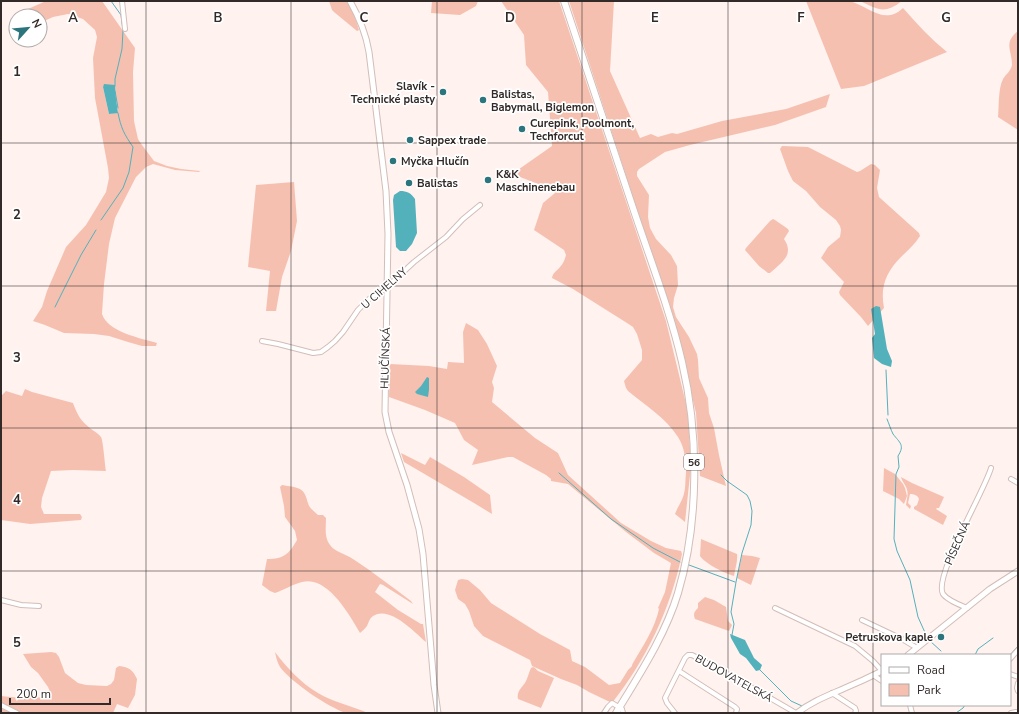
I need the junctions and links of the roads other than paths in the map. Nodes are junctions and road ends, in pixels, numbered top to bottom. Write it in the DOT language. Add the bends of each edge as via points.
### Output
graph roads {
  1 [pos="122,1"];
  2 [pos="350,1"];
  3 [pos="564,1"];
  4 [pos="125,29"];
  5 [pos="480,205"];
  6 [pos="387,287"];
  7 [pos="262,341"];
  8 [pos="991,468"];
  9 [pos="1011,479"];
  10 [pos="1018,483"];
  11 [pos="1018,571"];
  12 [pos="1,600"];
  13 [pos="39,606"];
  14 [pos="775,608"];
  15 [pos="967,608"];
  16 [pos="862,620"];
  17 [pos="918,648"];
  18 [pos="1018,650"];
  19 [pos="909,654"];
  20 [pos="1011,658"];
  21 [pos="881,670"];
  22 [pos="678,671"];
  23 [pos="881,671"];
  24 [pos="873,675"];
  25 [pos="881,680"];
  26 [pos="1018,683"];
  27 [pos="1018,690"];
  28 [pos="832,693"];
  29 [pos="1,706"];
  30 [pos="620,711"];
  31 [pos="17,713"];
  32 [pos="438,713"];
  33 [pos="604,713"];
  34 [pos="675,713"];
  35 [pos="736,713"];
  36 [pos="797,713"];
  37 [pos="855,713"];
  38 [pos="1011,713"];
  39 [pos="1018,713"];
  1 -- 4 [label="street"];
  2 -- 6 [label="street, HLUČÍNSKÁ" via="363,29 371,60 388,216"];
  3 -- 30 [label="main road, 56" via="676,338 685,376 693,444 693,499 682,580 663,632"];
  5 -- 6 [label="street, U CIHELNY"];
  6 -- 7 [label="street, U CIHELNY" via="364,304 335,341 321,352 313,353"];
  6 -- 32 [label="street, HLUČÍNSKÁ" via="385,412 388,432 419,529"];
  8 -- 15 [label="street, PÍSEČNÁ" via="946,567 941,585 941,590 947,598"];
  9 -- 10 [label="street"];
  11 -- 15 [label="street"];
  12 -- 13 [label="street"];
  14 -- 21 [label="street" via="855,646"];
  15 -- 17 [label="street"];
  16 -- 17 [label="street"];
  17 -- 19 [label="street"];
  18 -- 20 [label="street"];
  22 -- 34 [label="street, BUDOVATELSKÁ" via="665,698"];
  22 -- 35 [label="street, BUDOVATELSKÁ" via="735,707"];
  22 -- 36 [label="street, BUDOVATELSKÁ" via="685,658 692,654"];
  23 -- 24 [label="street"];
  24 -- 25 [label="street"];
  24 -- 28 [label="street"];
  26 -- 27 [label="street"];
  28 -- 36 [label="street"];
  28 -- 37 [label="street" via="855,708"];
  29 -- 31 [label="street"];
  30 -- 33 [label="street" via="612,703"];
  38 -- 39 [label="street"];
}
